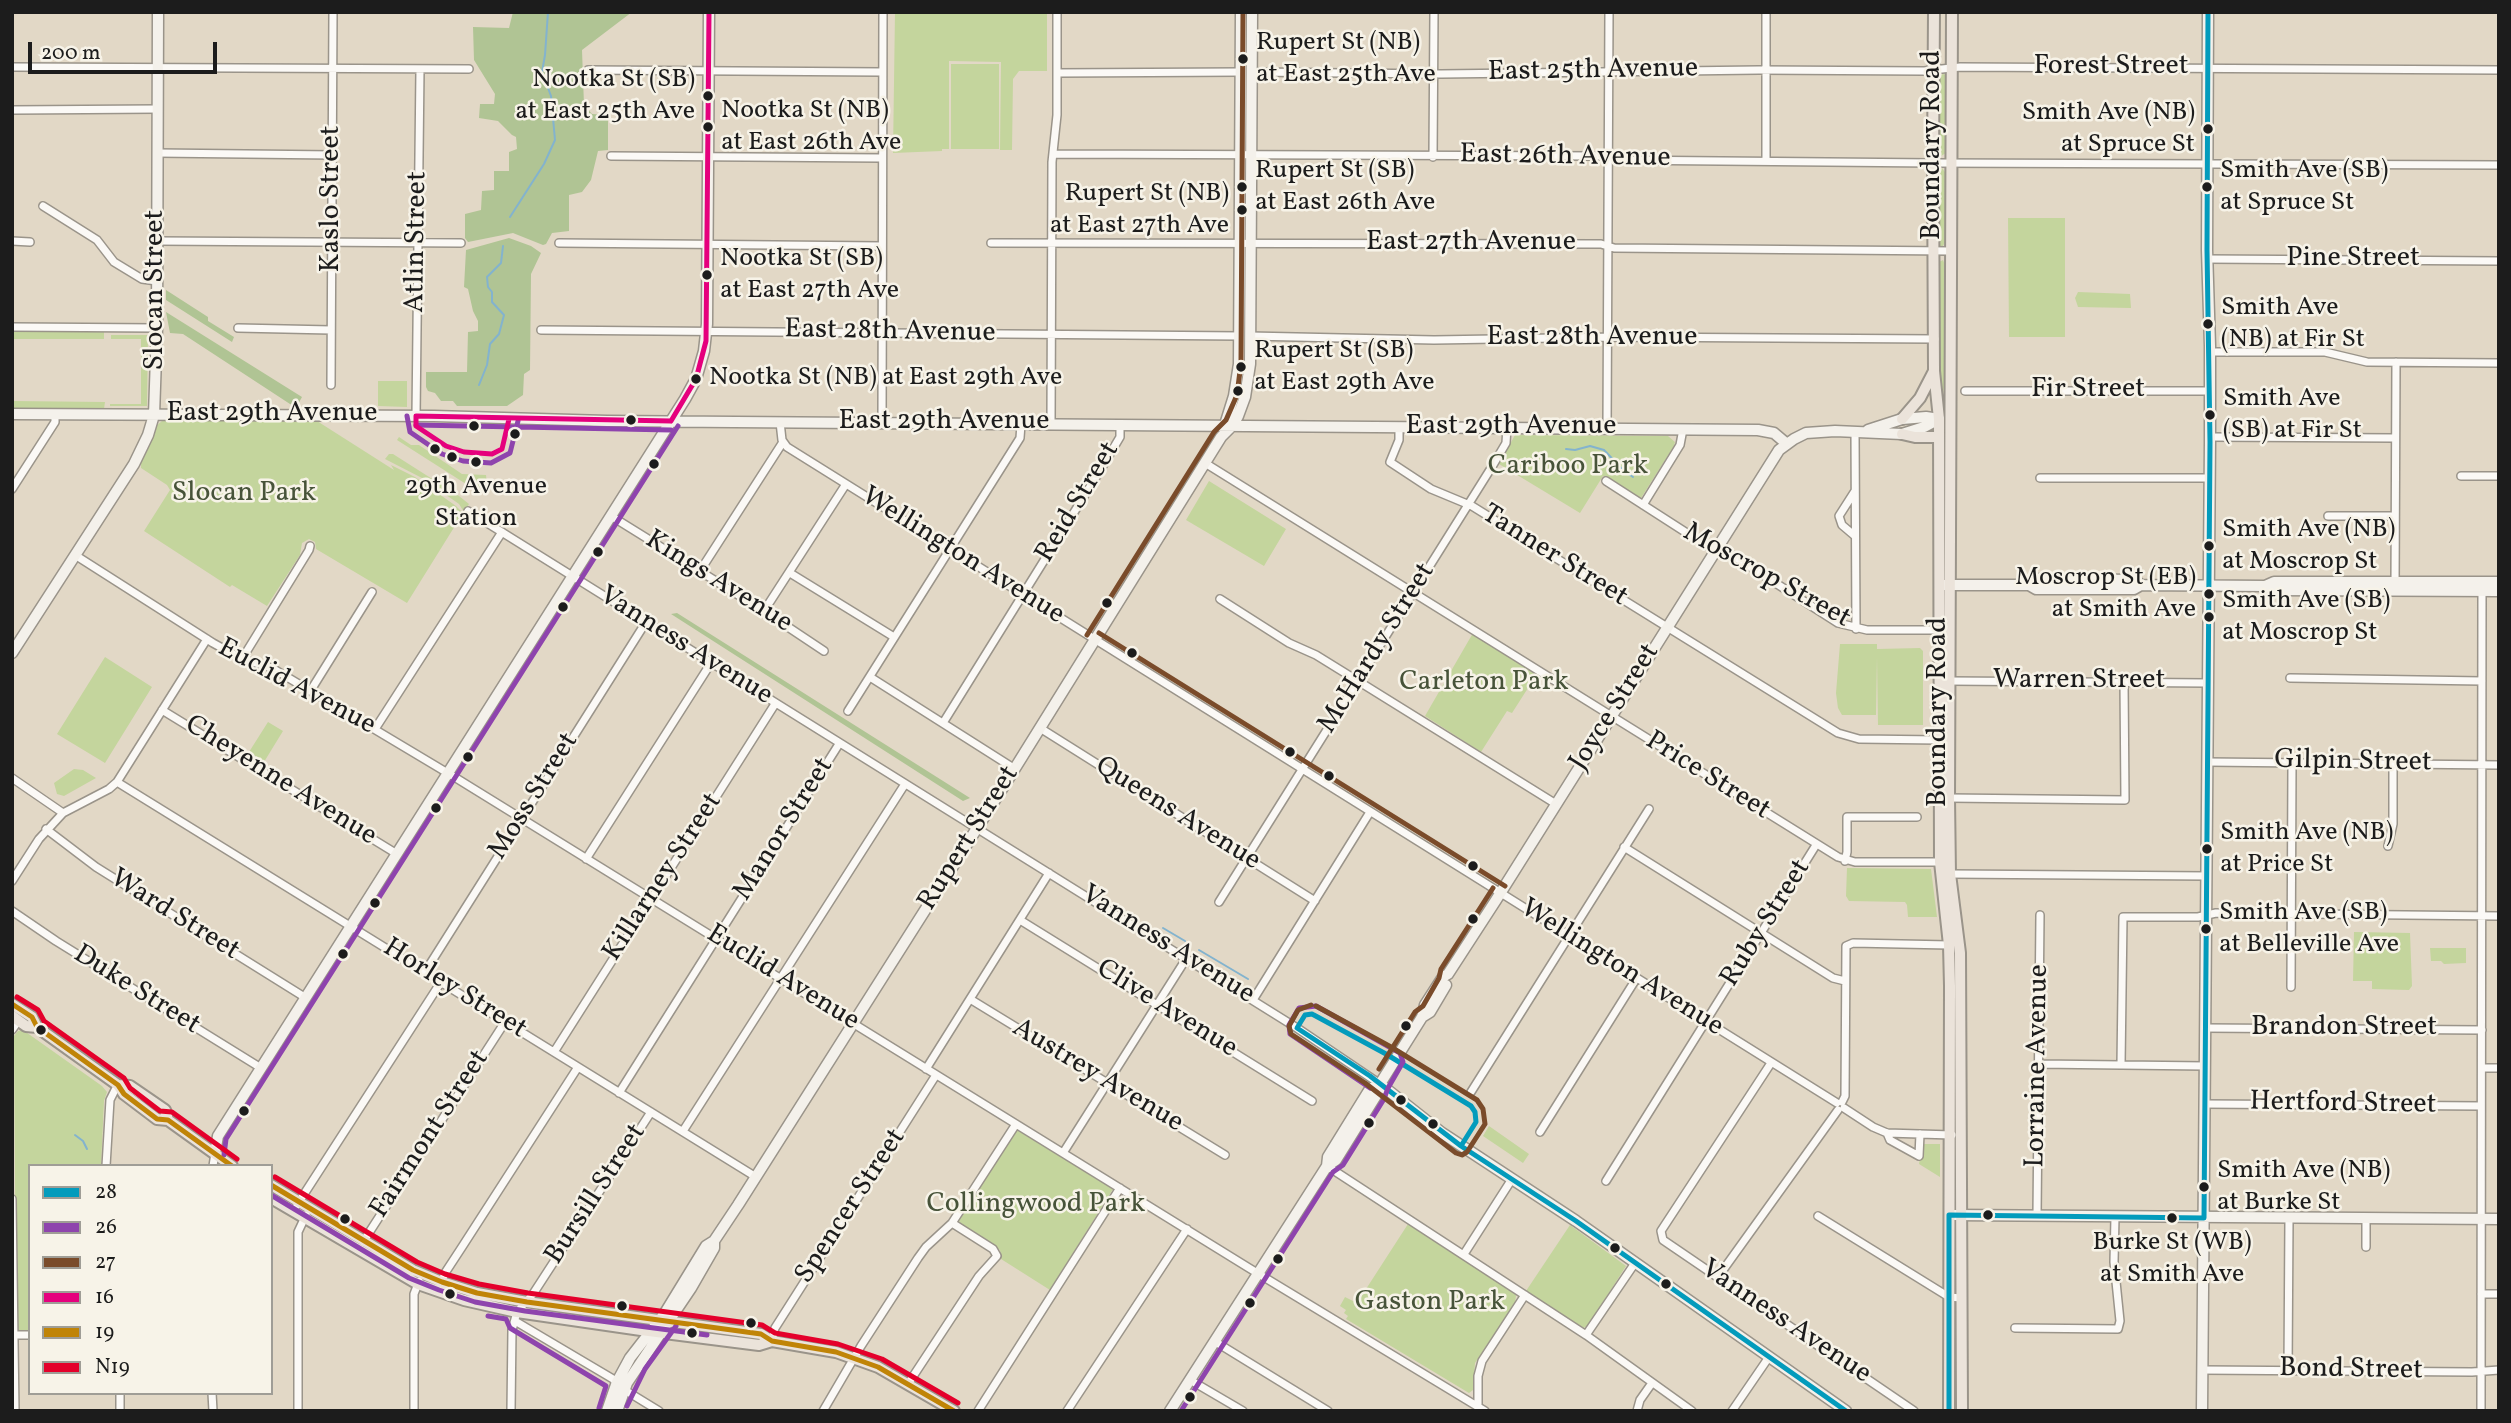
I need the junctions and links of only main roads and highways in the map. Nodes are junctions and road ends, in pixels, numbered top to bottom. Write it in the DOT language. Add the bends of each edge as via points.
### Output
graph roads {
  1 [pos="1934,12"];
  2 [pos="1952,12"];
  3 [pos="1934,371"];
  4 [pos="1950,405"];
  5 [pos="1902,419"];
  6 [pos="1939,419"];
  7 [pos="1951,428"];
  8 [pos="1902,434"];
  9 [pos="1939,437"];
  10 [pos="1945,585"];
  11 [pos="1940,862"];
  12 [pos="1952,894"];
  13 [pos="12,1004"];
  14 [pos="14,1022"];
  15 [pos="37,1027"];
  16 [pos="229,1164"];
  17 [pos="273,1187"];
  18 [pos="273,1199"];
  19 [pos="296,1207"];
  20 [pos="440,1287"];
  21 [pos="1955,1298"];
  22 [pos="772,1341"];
  23 [pos="954,1411"];
  24 [pos="1949,1411"];
  25 [pos="1962,1411"];
  1 -- 3 [label="main road, Boundary Road"];
  2 -- 4 [label="main road, Boundary Road"];
  3 -- 5 [label="main road"];
  3 -- 6 [label="main road, Boundary Road"];
  4 -- 6 [label="main road"];
  4 -- 7 [label="main road, Boundary Road"];
  6 -- 7 [label="main road"];
  6 -- 9 [label="main road, Boundary Road"];
  7 -- 10 [label="main road, Boundary Road"];
  8 -- 9 [label="main road"];
  9 -- 10 [label="main road, Boundary Road"];
  10 -- 11 [label="main road, Boundary Road" via="1940,630"];
  10 -- 12 [label="main road, Boundary Road"];
  11 -- 12 [label="main road"];
  11 -- 21 [label="main road, Boundary Road" via="1949,945 1949,1215"];
  12 -- 21 [label="main road, Boundary Road" via="1959,953 1961,1135"];
  13 -- 15 [label="main road" via="32,1017"];
  14 -- 15 [label="main road"];
  15 -- 16 [label="main road" via="157,1119 168,1119"];
  17 -- 19 [label="main road"];
  18 -- 19 [label="main road"];
  19 -- 20 [label="main road"];
  20 -- 22 [label="main road" via="761,1334"];
  20 -- 22 [label="main road" via="516,1316 759,1345"];
  21 -- 24 [label="main road, Boundary Road"];
  21 -- 25 [label="main road, Boundary Road"];
  22 -- 23 [label="main road" via="854,1358"];
}
